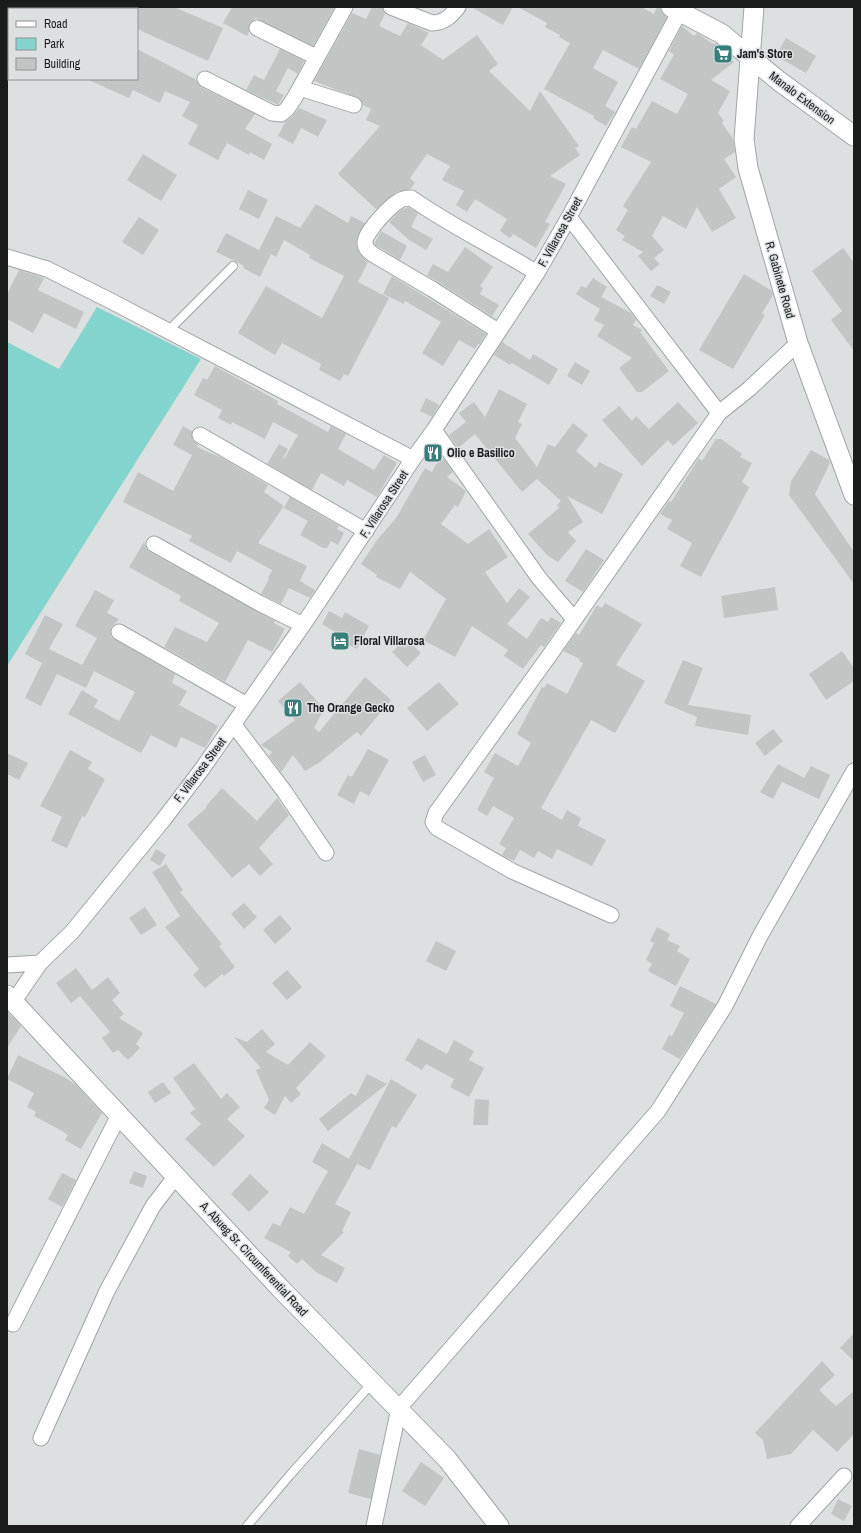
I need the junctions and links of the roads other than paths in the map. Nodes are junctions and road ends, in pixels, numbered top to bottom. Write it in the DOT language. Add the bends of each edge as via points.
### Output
graph roads {
  1 [pos="345,7"];
  2 [pos="391,7"];
  3 [pos="458,7"];
  4 [pos="754,7"];
  5 [pos="681,8"];
  6 [pos="257,28"];
  7 [pos="316,57"];
  8 [pos="751,59"];
  9 [pos="205,78"];
  10 [pos="300,88"];
  11 [pos="354,105"];
  12 [pos="854,136"];
  13 [pos="569,217"];
  14 [pos="7,257"];
  15 [pos="233,266"];
  16 [pos="536,273"];
  17 [pos="168,331"];
  18 [pos="498,331"];
  19 [pos="798,343"];
  20 [pos="719,413"];
  21 [pos="434,430"];
  22 [pos="200,434"];
  23 [pos="413,460"];
  24 [pos="854,495"];
  25 [pos="366,531"];
  26 [pos="154,544"];
  27 [pos="574,619"];
  28 [pos="303,626"];
  29 [pos="119,632"];
  30 [pos="247,705"];
  31 [pos="234,725"];
  32 [pos="854,771"];
  33 [pos="326,853"];
  34 [pos="611,915"];
  35 [pos="40,963"];
  36 [pos="7,965"];
  37 [pos="10,998"];
  38 [pos="119,1115"];
  39 [pos="176,1176"];
  40 [pos="13,1324"];
  41 [pos="373,1382"];
  42 [pos="399,1408"];
  43 [pos="41,1438"];
  44 [pos="844,1476"];
  45 [pos="247,1526"];
  46 [pos="374,1526"];
  47 [pos="499,1526"];
  48 [pos="798,1526"];
  1 -- 7 [label="street"];
  2 -- 3 [label="street" via="432,23 439,23 451,16"];
  4 -- 8 [label="street, R. Gabinete Road"];
  5 -- 8 [label="street, Manalo Extension" via="722,34"];
  5 -- 13 [label="street, F. Villarosa Street"];
  6 -- 7 [label="street"];
  7 -- 10 [label="street"];
  8 -- 12 [label="street, Manalo Extension"];
  8 -- 19 [label="street, R. Gabinete Road" via="744,139 748,168"];
  9 -- 10 [label="street" via="277,115 287,109"];
  10 -- 11 [label="street"];
  13 -- 16 [label="street, F. Villarosa Street"];
  13 -- 20 [label="street"];
  14 -- 17 [label="street" via="47,270"];
  15 -- 17 [label="lane"];
  16 -- 18 [label="street, F. Villarosa Street"];
  16 -- 18 [label="street" via="455,227 411,198 397,202 367,234 364,242 366,248 374,255 432,288"];
  17 -- 23 [label="street"];
  18 -- 21 [label="street, F. Villarosa Street"];
  19 -- 20 [label="street"];
  19 -- 24 [label="street, R. Gabinete Road"];
  20 -- 27 [label="street"];
  21 -- 23 [label="street, F. Villarosa Street"];
  21 -- 27 [label="street" via="539,578"];
  22 -- 25 [label="street"];
  23 -- 25 [label="street, F. Villarosa Street"];
  25 -- 28 [label="street, F. Villarosa Street"];
  26 -- 28 [label="street"];
  27 -- 34 [label="street" via="436,812 433,822 438,828 512,871"];
  28 -- 30 [label="street, F. Villarosa Street"];
  29 -- 30 [label="street"];
  30 -- 31 [label="street, F. Villarosa Street"];
  31 -- 33 [label="street" via="284,791"];
  31 -- 35 [label="street, F. Villarosa Street" via="164,820 72,932"];
  32 -- 42 [label="street" via="760,936 725,1006 675,1088 658,1111"];
  35 -- 36 [label="street"];
  35 -- 37 [label="street, F. Villarosa Street"];
  37 -- 38 [label="street, A. Abueg Sr. Circumferential Road"];
  38 -- 39 [label="street, A. Abueg Sr. Circumferential Road"];
  38 -- 40 [label="street"];
  39 -- 41 [label="street, A. Abueg Sr. Circumferential Road" via="280,1288"];
  39 -- 43 [label="street" via="154,1206 110,1285"];
  41 -- 42 [label="street, A. Abueg Sr. Circumferential Road"];
  41 -- 45 [label="lane"];
  42 -- 46 [label="street"];
  42 -- 47 [label="street, A. Abueg Sr. Circumferential Road" via="447,1459"];
  44 -- 48 [label="street"];
}
